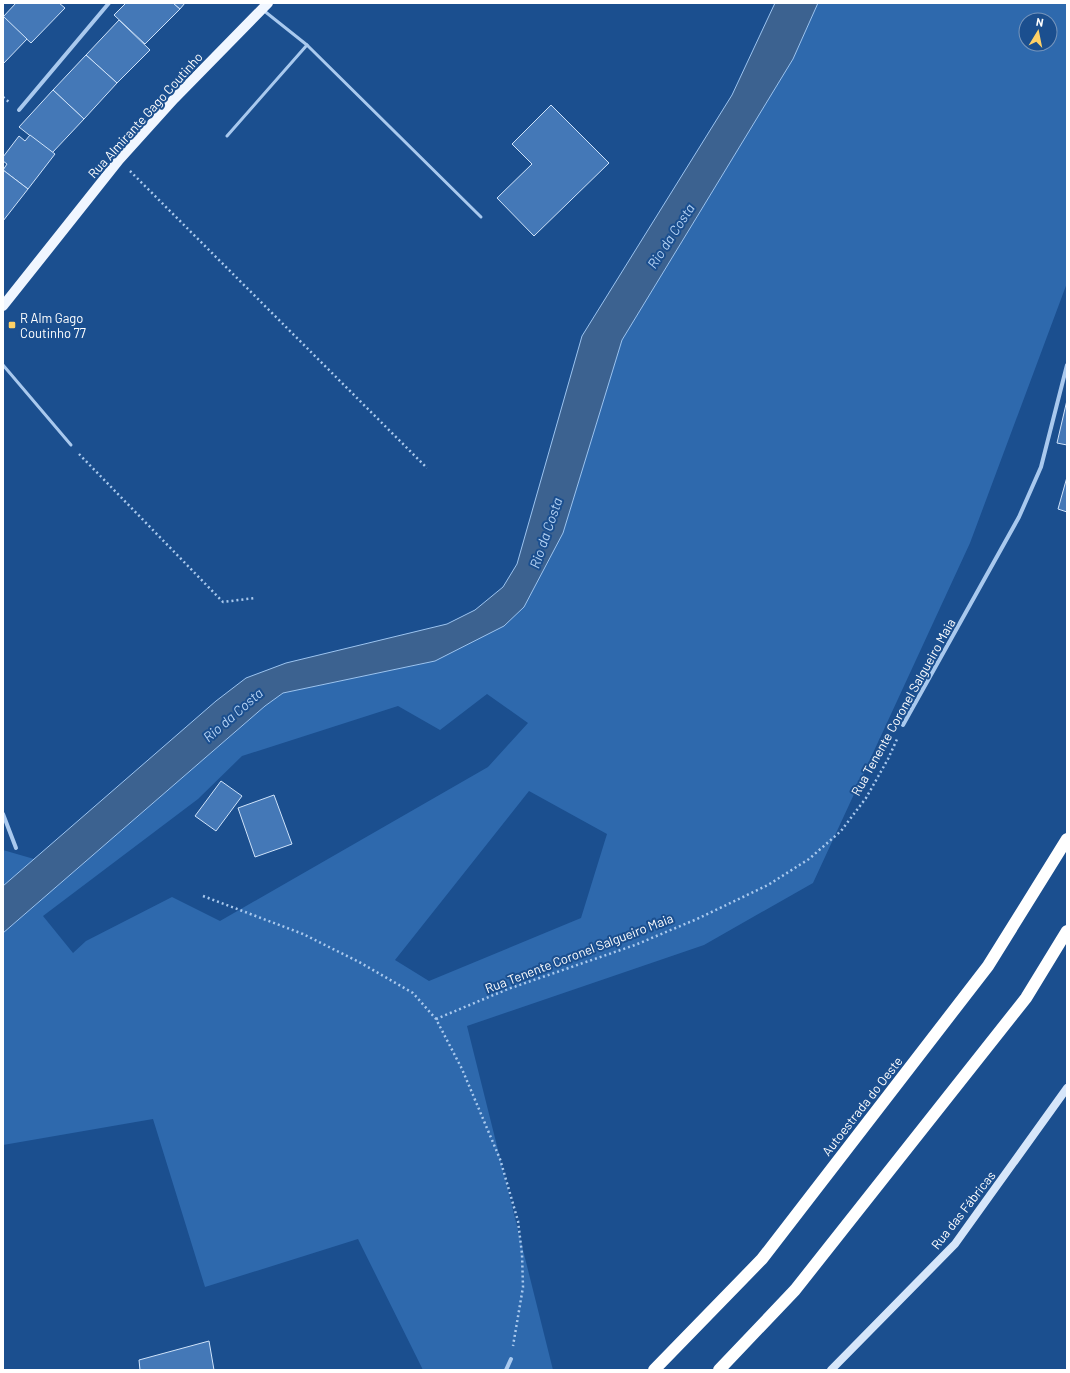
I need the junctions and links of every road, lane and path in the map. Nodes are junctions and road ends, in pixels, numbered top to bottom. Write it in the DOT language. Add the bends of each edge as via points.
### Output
graph roads {
  1 [pos="109,3"];
  2 [pos="265,6"];
  3 [pos="307,45"];
  4 [pos="19,110"];
  5 [pos="227,136"];
  6 [pos="119,160"];
  7 [pos="481,217"];
  8 [pos="3,306"];
  9 [pos="3,365"];
  10 [pos="1067,365"];
  11 [pos="70,445"];
  12 [pos="427,468"];
  13 [pos="255,598"];
  14 [pos="903,726"];
  15 [pos="3,814"];
  16 [pos="1067,839"];
  17 [pos="16,848"];
  18 [pos="203,896"];
  19 [pos="1067,931"];
  20 [pos="436,1019"];
  21 [pos="1067,1088"];
  22 [pos="511,1359"];
  23 [pos="506,1370"];
  24 [pos="654,1370"];
  25 [pos="719,1370"];
  26 [pos="831,1370"];
  1 -- 4 [label="street"];
  2 -- 3 [label="lane"];
  2 -- 6 [label="main road, Rua Almirante Gago Coutinho" via="174,99"];
  3 -- 5 [label="lane"];
  3 -- 7 [label="lane"];
  6 -- 8 [label="main road, Rua Almirante Gago Coutinho"];
  6 -- 12 [label="path"];
  9 -- 11 [label="lane"];
  10 -- 14 [label="street, Rua Tenente Coronel Salgueiro Maia" via="1042,467 1019,517"];
  11 -- 13 [label="path" via="223,602"];
  14 -- 20 [label="path, Rua Tenente Coronel Salgueiro Maia" via="866,798 841,831 809,859 768,885 635,945 508,989"];
  15 -- 17 [label="street"];
  16 -- 24 [label="highway, Autoestrada do Oeste" via="988,966 762,1259"];
  18 -- 20 [label="path" via="303,934 359,962 412,993"];
  19 -- 25 [label="highway" via="1026,998 795,1290"];
  20 -- 22 [label="path" via="462,1069 500,1159 518,1221 523,1287"];
  21 -- 26 [label="street, Rua das Fábricas" via="955,1244"];
  22 -- 23 [label="street"];
}
